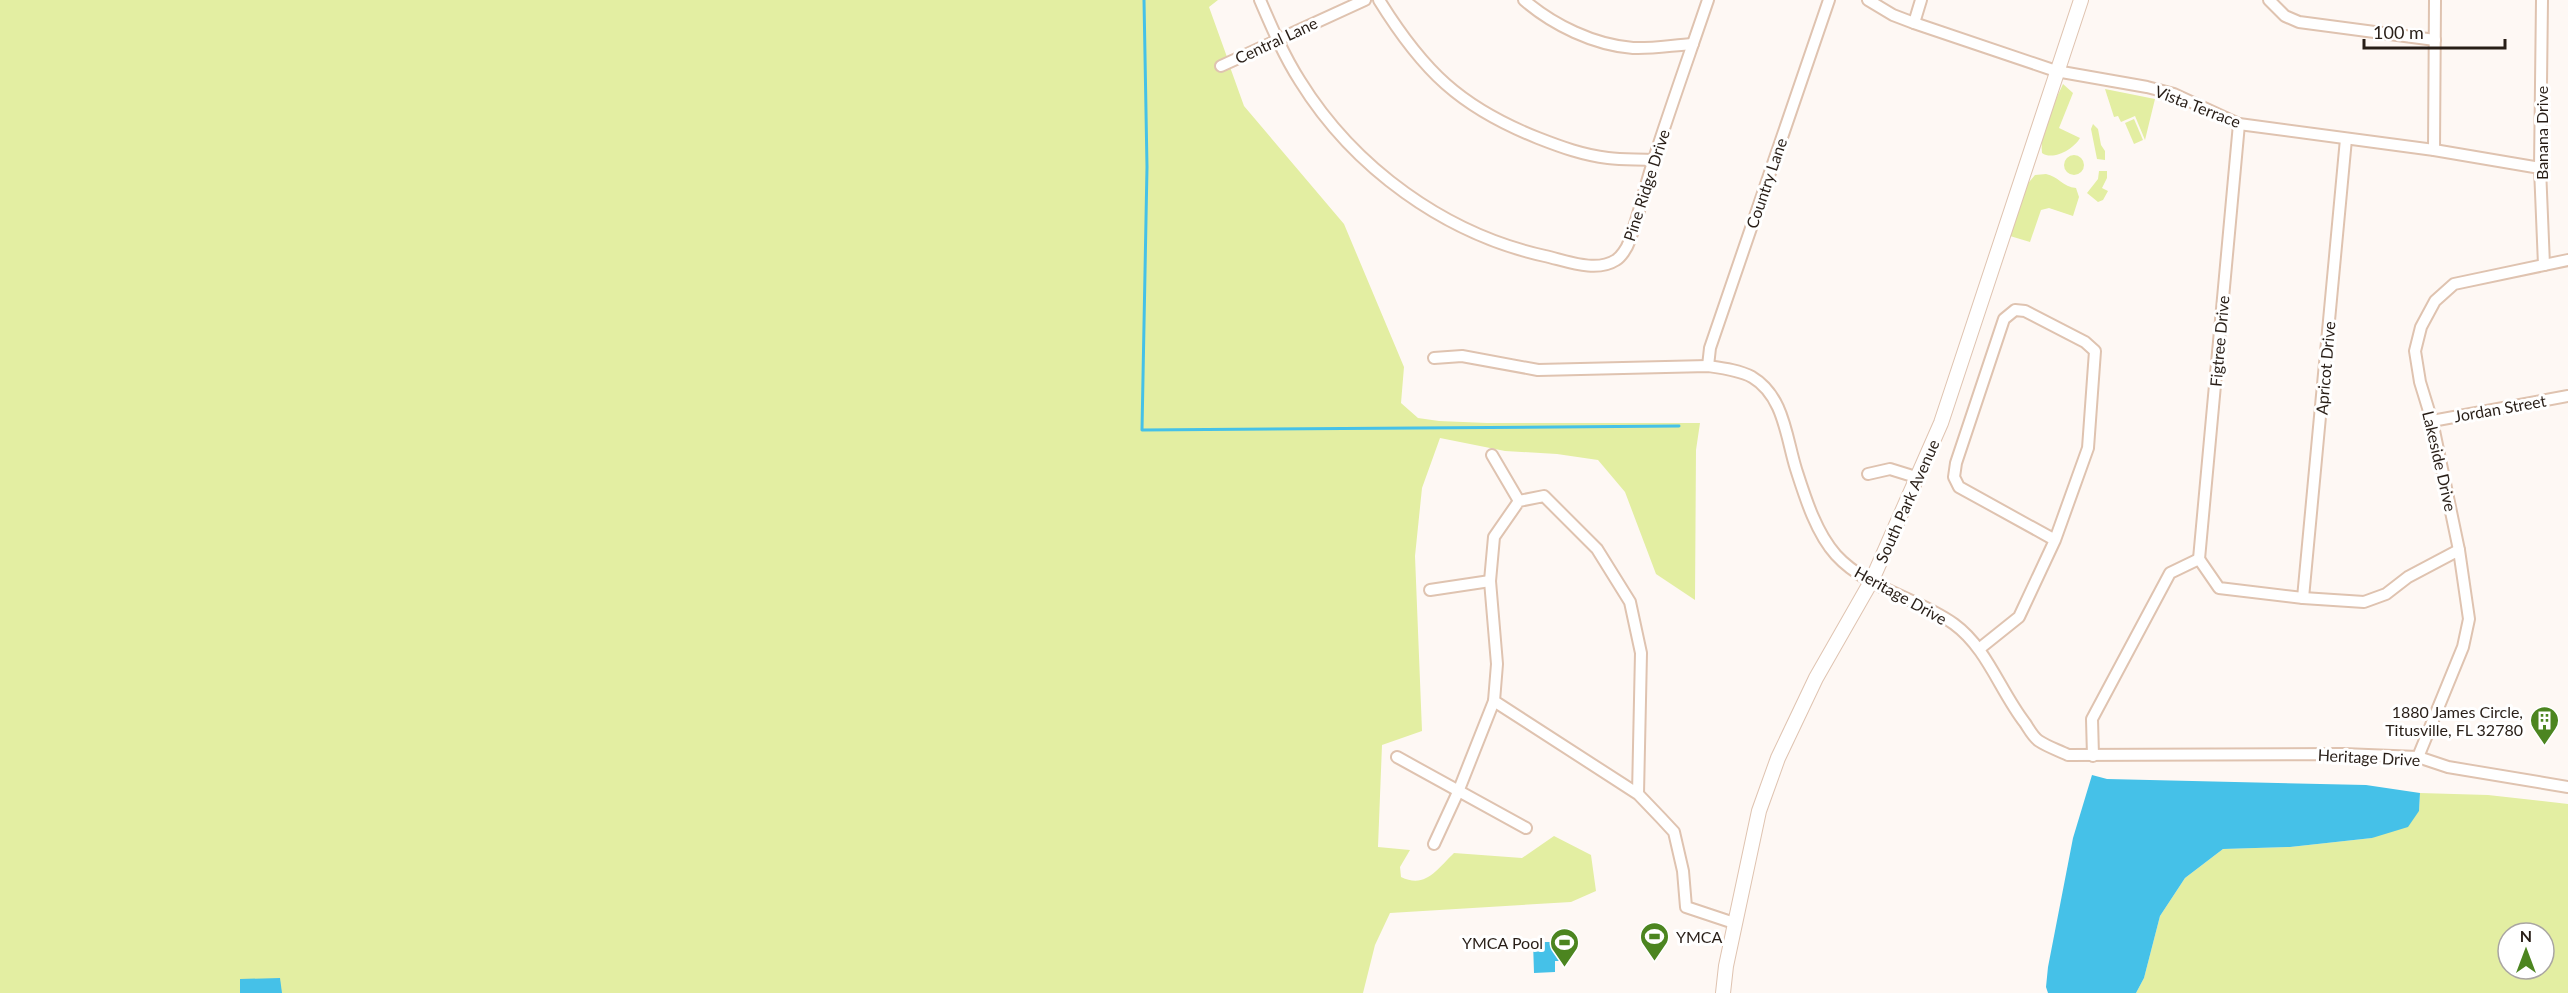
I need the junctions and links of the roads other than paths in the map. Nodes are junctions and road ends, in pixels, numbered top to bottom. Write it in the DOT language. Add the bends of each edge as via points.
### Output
graph roads {
  1 [pos="1260,0"];
  2 [pos="1365,0"];
  3 [pos="1379,0"];
  4 [pos="1524,0"];
  5 [pos="1708,0"];
  6 [pos="1828,0"];
  7 [pos="1868,0"];
  8 [pos="1921,0"];
  9 [pos="2081,0"];
  10 [pos="2269,0"];
  11 [pos="2435,0"];
  12 [pos="2542,0"];
  13 [pos="1914,23"];
  14 [pos="1276,39"];
  15 [pos="2435,40"];
  16 [pos="1693,44"];
  17 [pos="1221,66"];
  18 [pos="2056,71"];
  19 [pos="2239,124"];
  20 [pos="2346,139"];
  21 [pos="2434,150"];
  22 [pos="1654,160"];
  23 [pos="2540,168"];
  24 [pos="2568,260"];
  25 [pos="2544,265"];
  26 [pos="1434,358"];
  27 [pos="1708,366"];
  28 [pos="2568,396"];
  29 [pos="2432,421"];
  30 [pos="1492,454"];
  31 [pos="1868,474"];
  32 [pos="1919,478"];
  33 [pos="1519,501"];
  34 [pos="2055,540"];
  35 [pos="2459,550"];
  36 [pos="2199,559"];
  37 [pos="1872,580"];
  38 [pos="1490,581"];
  39 [pos="1430,590"];
  40 [pos="2304,598"];
  41 [pos="1979,649"];
  42 [pos="1494,701"];
  43 [pos="2092,756"];
  44 [pos="1397,757"];
  45 [pos="2418,757"];
  46 [pos="2568,787"];
  47 [pos="1458,792"];
  48 [pos="1638,794"];
  49 [pos="1526,828"];
  50 [pos="1434,844"];
  51 [pos="1734,923"];
  52 [pos="1723,993"];
  1 -- 14 [label="street, Pine Ridge Drive"];
  2 -- 14 [label="street, Central Lane"];
  3 -- 22 [label="street" via="1400,33 1438,78 1470,105 1503,124 1569,150 1607,158"];
  4 -- 16 [label="street" via="1578,34 1607,44 1634,48"];
  5 -- 16 [label="street, Pine Ridge Drive"];
  6 -- 27 [label="street, Country Lane" via="1710,348"];
  7 -- 13 [label="street, Vista Terrace"];
  8 -- 13 [label="street"];
  9 -- 18 [label="street, South Park Avenue"];
  10 -- 15 [label="street" via="2285,16 2299,22"];
  11 -- 15 [label="street"];
  12 -- 23 [label="street, Banana Drive"];
  13 -- 18 [label="street, Vista Terrace"];
  14 -- 17 [label="street, Central Lane"];
  14 -- 22 [label="street, Pine Ridge Drive" via="1323,115 1397,188 1464,229 1530,253 1598,266 1617,260 1629,245"];
  15 -- 21 [label="street"];
  16 -- 22 [label="street, Pine Ridge Drive"];
  18 -- 19 [label="street, Vista Terrace" via="2174,94"];
  18 -- 32 [label="street, South Park Avenue" via="1941,423"];
  19 -- 20 [label="street, Vista Terrace"];
  19 -- 36 [label="street, Figtree Drive"];
  20 -- 21 [label="street, Vista Terrace"];
  20 -- 40 [label="street, Apricot Drive"];
  21 -- 23 [label="street, Vista Terrace"];
  23 -- 25 [label="street, Banana Drive"];
  24 -- 25 [label="street, Lakeside Drive"];
  25 -- 29 [label="street, Lakeside Drive" via="2454,284 2435,301 2421,327 2415,351"];
  26 -- 27 [label="street, Heritage Drive" via="1462,356 1538,370"];
  27 -- 37 [label="street, Heritage Drive" via="1752,377 1771,393 1822,536 1844,562"];
  28 -- 29 [label="street, Jordan Street"];
  29 -- 35 [label="street, Lakeside Drive"];
  30 -- 33 [label="street"];
  31 -- 32 [label="street" via="1890,469"];
  32 -- 37 [label="street, South Park Avenue"];
  33 -- 38 [label="street" via="1494,537"];
  33 -- 48 [label="street" via="1544,495 1597,549 1630,602 1641,653"];
  34 -- 34 [label="street" via="2088,448 2097,355 2085,342 2025,311 2015,310 2004,319 1954,477 1959,487"];
  34 -- 41 [label="street" via="2019,617"];
  35 -- 40 [label="street" via="2364,603"];
  35 -- 45 [label="street, Lakeside Drive" via="2469,619 2463,647"];
  36 -- 40 [label="street" via="2219,588"];
  36 -- 43 [label="street" via="2170,573 2092,719"];
  37 -- 41 [label="street, Heritage Drive" via="1954,624"];
  37 -- 51 [label="street, South Park Avenue" via="1816,678 1778,758 1759,811"];
  38 -- 39 [label="street"];
  38 -- 42 [label="street" via="1497,663"];
  41 -- 43 [label="street, Heritage Drive" via="2013,708 2037,740 2068,755"];
  42 -- 47 [label="street"];
  42 -- 48 [label="street"];
  43 -- 45 [label="street, Heritage Drive"];
  44 -- 47 [label="street"];
  45 -- 46 [label="street, Heritage Drive" via="2448,767"];
  47 -- 49 [label="street"];
  47 -- 50 [label="street"];
  48 -- 51 [label="street" via="1674,832 1686,908"];
  51 -- 52 [label="street, South Park Avenue"];
}
